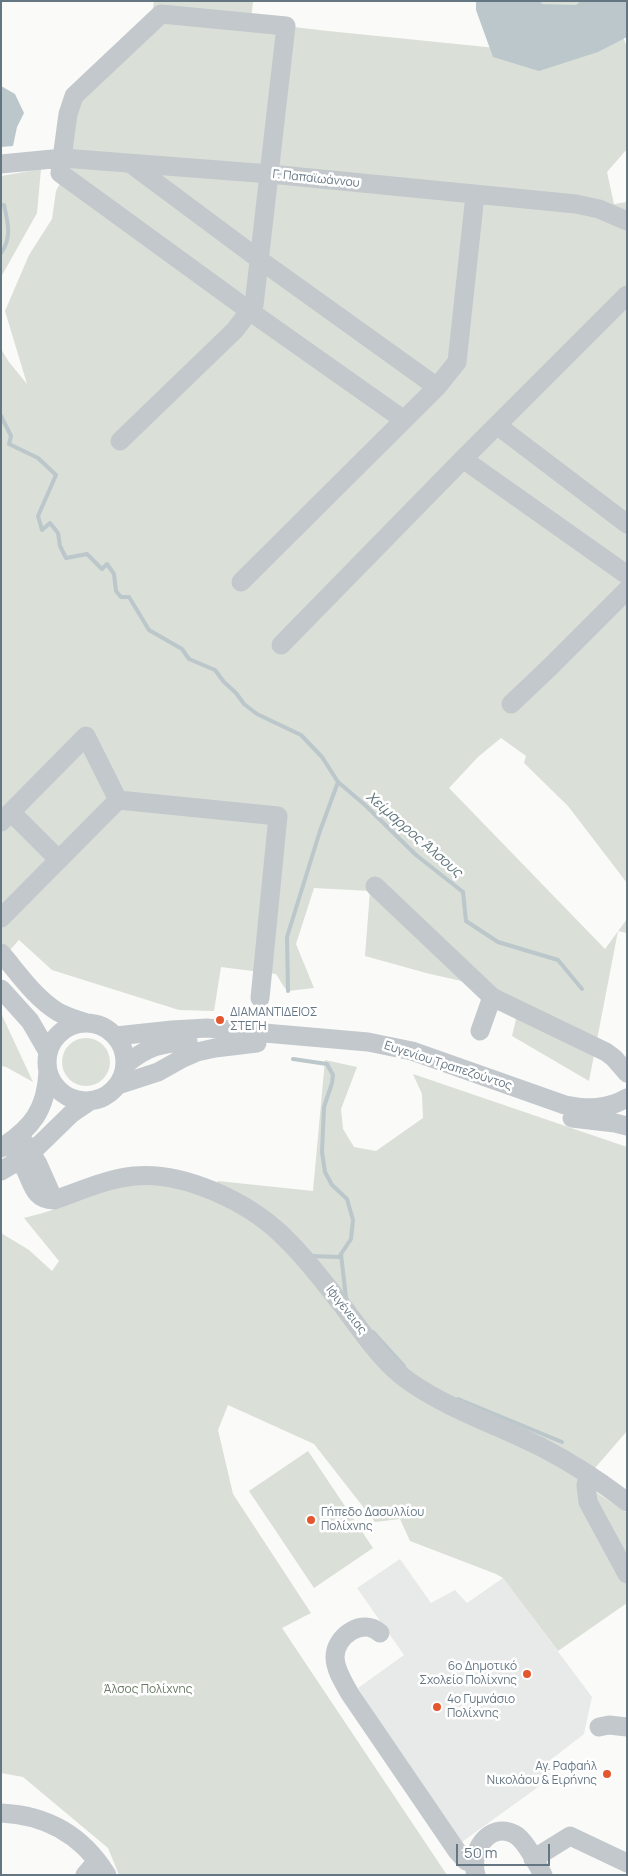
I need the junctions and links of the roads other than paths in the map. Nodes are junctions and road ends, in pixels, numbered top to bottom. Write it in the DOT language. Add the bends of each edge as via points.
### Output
graph roads {
  1 [pos="63,158"];
  2 [pos="130,163"];
  3 [pos="1,164"];
  4 [pos="270,174"];
  5 [pos="475,195"];
  6 [pos="627,221"];
  7 [pos="260,260"];
  8 [pos="627,295"];
  9 [pos="251,312"];
  10 [pos="437,387"];
  11 [pos="404,420"];
  12 [pos="498,426"];
  13 [pos="120,441"];
  14 [pos="463,459"];
  15 [pos="627,524"];
  16 [pos="627,575"];
  17 [pos="241,582"];
  18 [pos="627,590"];
  19 [pos="281,645"];
  20 [pos="512,704"];
  21 [pos="118,800"];
  22 [pos="6,817"];
  23 [pos="59,860"];
  24 [pos="376,886"];
  25 [pos="1,918"];
  26 [pos="1,954"];
  27 [pos="1,989"];
  28 [pos="492,997"];
  29 [pos="260,998"];
  30 [pos="87,1023"];
  31 [pos="480,1031"];
  32 [pos="116,1036"];
  33 [pos="257,1042"];
  34 [pos="48,1052"];
  35 [pos="126,1064"];
  36 [pos="48,1072"];
  37 [pos="627,1073"];
  38 [pos="118,1085"];
  39 [pos="627,1098"];
  40 [pos="90,1101"];
  41 [pos="627,1109"];
  42 [pos="627,1114"];
  43 [pos="627,1126"];
  44 [pos="10,1142"];
  45 [pos="26,1157"];
  46 [pos="1,1171"];
  47 [pos="589,1476"];
  48 [pos="627,1502"];
  49 [pos="627,1574"];
  50 [pos="380,1633"];
  51 [pos="598,1727"];
  52 [pos="627,1727"];
  53 [pos="1,1813"];
  54 [pos="533,1859"];
  55 [pos="627,1863"];
  56 [pos="102,1868"];
  57 [pos="475,1869"];
  58 [pos="85,1875"];
  59 [pos="543,1875"];
  1 -- 2 [label="street, Γ. Παπαϊωάννου"];
  1 -- 3 [label="street, Γ. Παπαϊωάννου"];
  1 -- 4 [label="street" via="68,114 74,96 161,14 286,26"];
  1 -- 9 [label="street" via="60,173"];
  2 -- 4 [label="street, Γ. Παπαϊωάννου"];
  2 -- 7 [label="street"];
  4 -- 5 [label="street, Γ. Παπαϊωάννου"];
  4 -- 7 [label="street"];
  5 -- 6 [label="street, Γ. Παπαϊωάννου" via="590,206"];
  5 -- 10 [label="street" via="457,362"];
  7 -- 9 [label="street"];
  7 -- 10 [label="street"];
  8 -- 12 [label="street"];
  9 -- 11 [label="street"];
  9 -- 13 [label="street"];
  10 -- 11 [label="street"];
  11 -- 17 [label="street"];
  12 -- 14 [label="street"];
  12 -- 15 [label="street"];
  14 -- 16 [label="street"];
  14 -- 19 [label="street"];
  18 -- 20 [label="street"];
  21 -- 22 [label="street" via="86,736"];
  21 -- 23 [label="street"];
  21 -- 29 [label="street" via="278,816"];
  22 -- 23 [label="street"];
  23 -- 25 [label="street"];
  24 -- 28 [label="street"];
  26 -- 30 [label="street" via="48,1005"];
  27 -- 34 [label="street" via="30,1021"];
  28 -- 31 [label="street"];
  28 -- 37 [label="street" via="606,1052"];
  30 -- 32 [label="street" via="98,1025"];
  30 -- 34 [label="street" via="63,1031"];
  32 -- 35 [label="street"];
  32 -- 39 [label="street, Ευγενίου Τραπεζούντος" via="207,1028 361,1041 406,1050 565,1105 605,1107"];
  33 -- 35 [label="street, Ευγενίου Τραπεζούντος" via="212,1040 169,1043 146,1049"];
  33 -- 38 [label="street" via="197,1052 158,1072"];
  33 -- 43 [label="street, Ευγενίου Τραπεζούντος" via="388,1056 560,1114"];
  34 -- 36 [label="street"];
  35 -- 38 [label="street"];
  36 -- 40 [label="street" via="64,1094 79,1101"];
  36 -- 44 [label="street" via="41,1107 30,1125"];
  38 -- 40 [label="street" via="101,1099"];
  40 -- 45 [label="street" via="71,1114"];
  41 -- 42 [label="street"];
  44 -- 45 [label="street, Ιφιγένειας"];
  45 -- 46 [label="street"];
  45 -- 47 [label="street, Ιφιγένειας" via="45,1177 54,1200 106,1182 145,1176 183,1181 228,1199 264,1220 303,1256 400,1375 443,1403 541,1447"];
  47 -- 48 [label="street, Ιφιγένειας"];
  47 -- 49 [label="street" via="586,1484 588,1502"];
  50 -- 57 [label="street" via="367,1626 344,1637 335,1651 338,1670 350,1694 456,1851"];
  51 -- 52 [label="street"];
  53 -- 56 [label="street" via="30,1817 57,1828 82,1844"];
  54 -- 55 [label="street" via="570,1836"];
  54 -- 57 [label="street" via="518,1837 500,1832 480,1842"];
  54 -- 59 [label="street"];
  56 -- 58 [label="street"];
}
